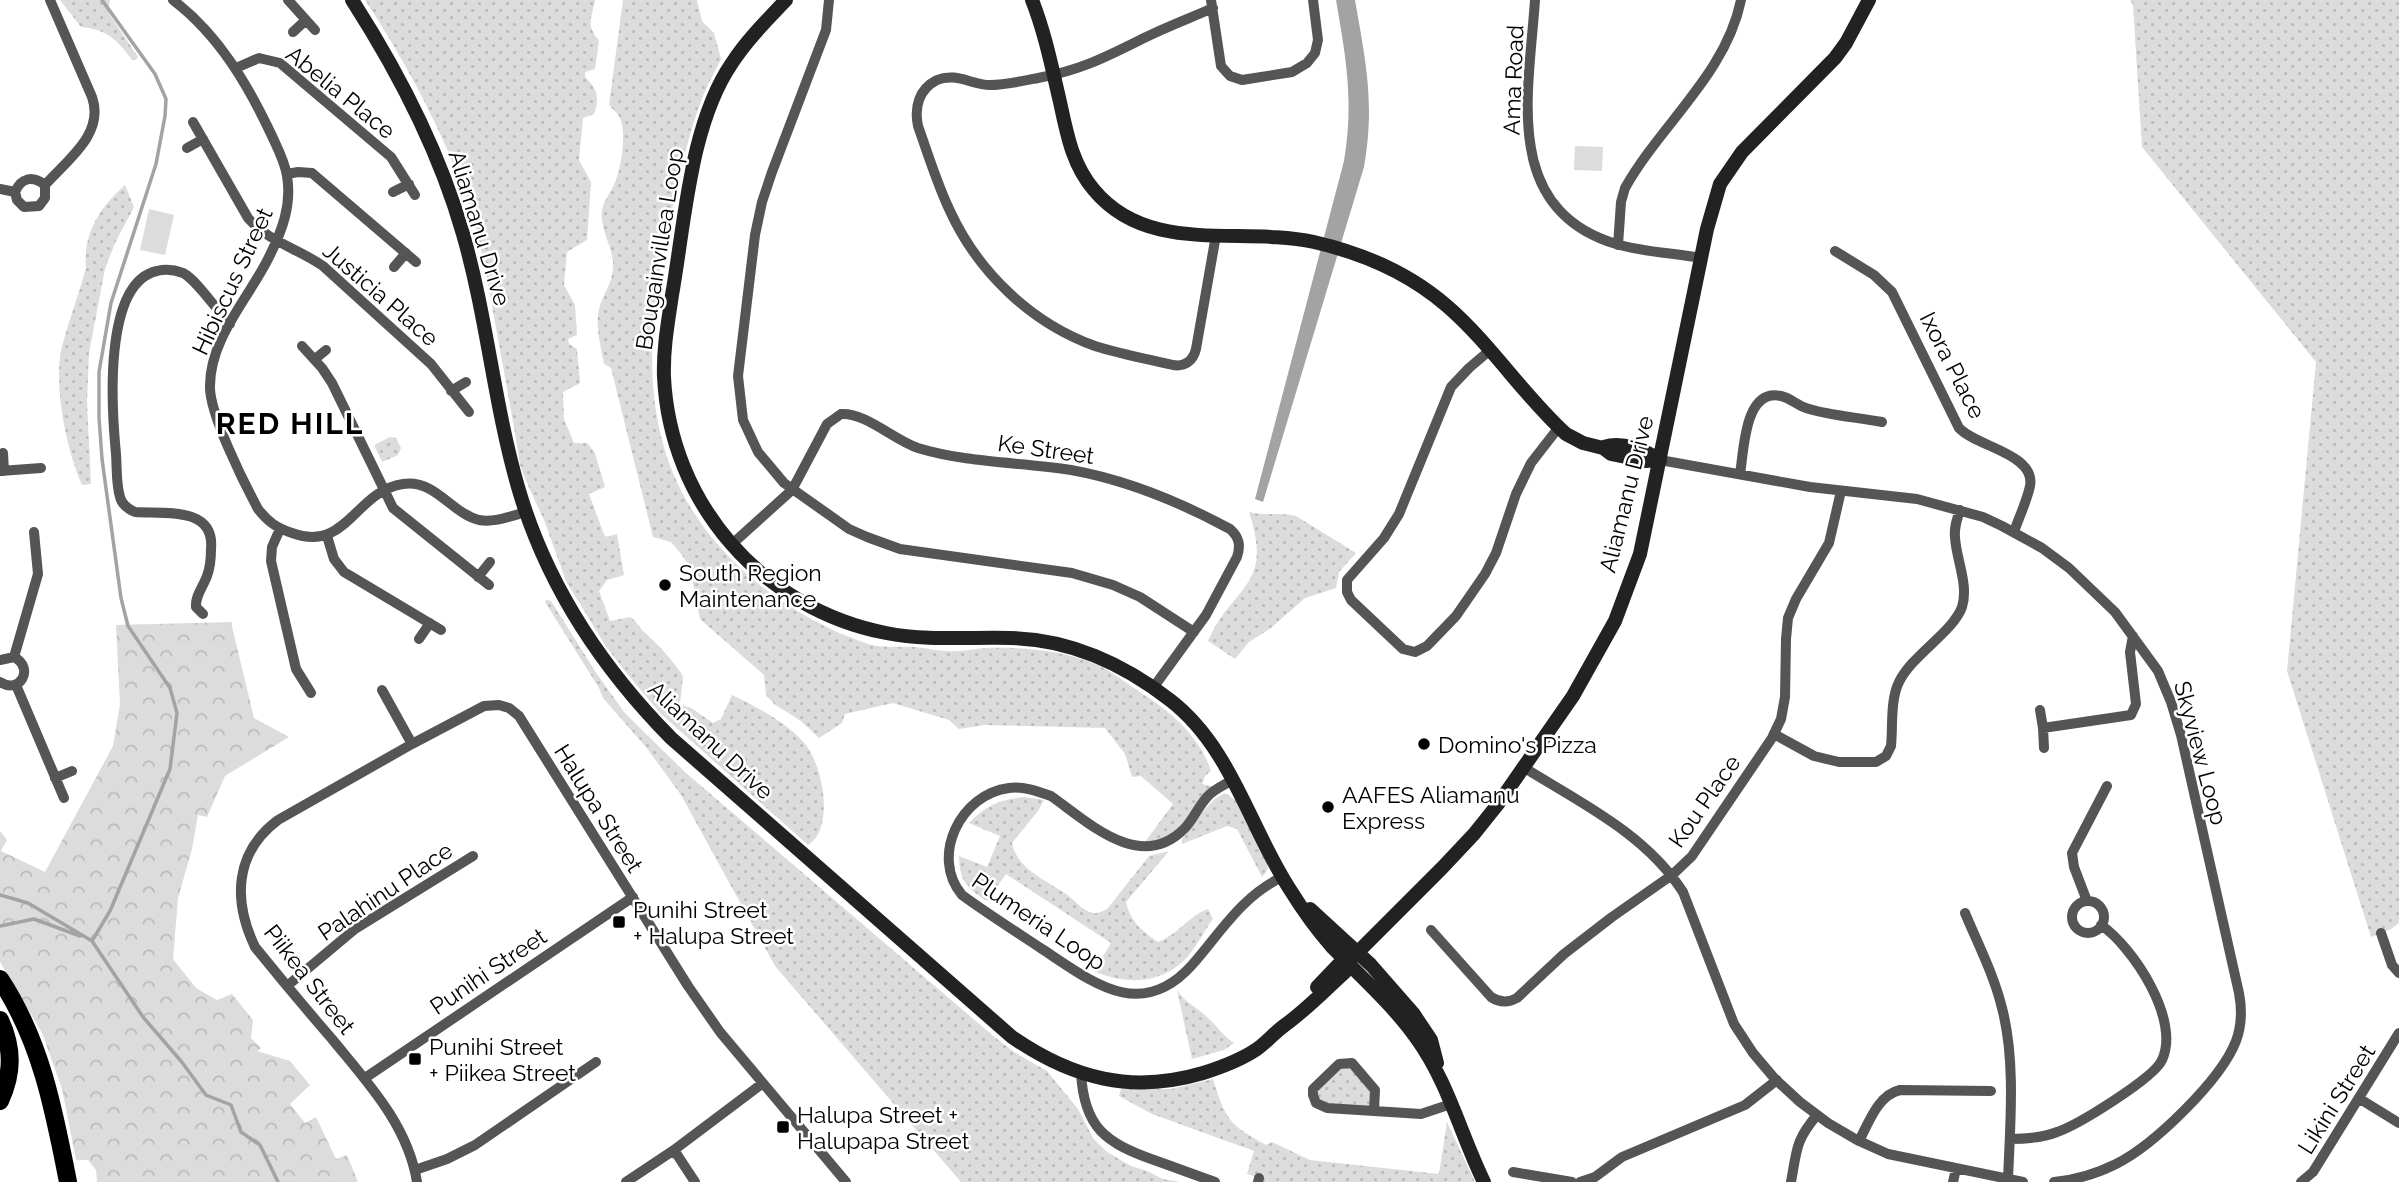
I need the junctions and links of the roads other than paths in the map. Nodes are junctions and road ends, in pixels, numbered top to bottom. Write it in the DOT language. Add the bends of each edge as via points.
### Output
graph roads {
  1 [pos="50,0"];
  2 [pos="173,0"];
  3 [pos="288,0"];
  4 [pos="352,0"];
  5 [pos="786,0"];
  6 [pos="829,0"];
  7 [pos="1032,0"];
  8 [pos="1313,0"];
  9 [pos="1535,0"];
  10 [pos="1741,0"];
  11 [pos="1869,0"];
  12 [pos="1212,4"];
  13 [pos="306,20"];
  14 [pos="315,30"];
  15 [pos="293,32"];
  16 [pos="236,68"];
  17 [pos="1053,75"];
  18 [pos="193,122"];
  19 [pos="203,139"];
  20 [pos="187,148"];
  21 [pos="287,174"];
  22 [pos="409,184"];
  23 [pos="45,185"];
  24 [pos="0,188"];
  25 [pos="15,192"];
  26 [pos="393,192"];
  27 [pos="415,195"];
  28 [pos="1216,235"];
  29 [pos="276,242"];
  30 [pos="1618,245"];
  31 [pos="1835,251"];
  32 [pos="406,253"];
  33 [pos="1701,258"];
  34 [pos="416,262"];
  35 [pos="394,267"];
  36 [pos="230,324"];
  37 [pos="302,346"];
  38 [pos="326,350"];
  39 [pos="1489,351"];
  40 [pos="315,359"];
  41 [pos="466,382"];
  42 [pos="451,391"];
  43 [pos="469,412"];
  44 [pos="1882,422"];
  45 [pos="1559,427"];
  46 [pos="3,453"];
  47 [pos="1660,460"];
  48 [pos="41,468"];
  49 [pos="2,471"];
  50 [pos="1740,474"];
  51 [pos="793,490"];
  52 [pos="385,491"];
  53 [pos="1841,491"];
  54 [pos="1960,510"];
  55 [pos="526,512"];
  56 [pos="280,529"];
  57 [pos="34,531"];
  58 [pos="2014,532"];
  59 [pos="327,536"];
  60 [pos="731,545"];
  61 [pos="490,562"];
  62 [pos="478,577"];
  63 [pos="489,586"];
  64 [pos="204,614"];
  65 [pos="430,623"];
  66 [pos="441,630"];
  67 [pos="1194,632"];
  68 [pos="2133,636"];
  69 [pos="419,639"];
  70 [pos="13,657"];
  71 [pos="0,660"];
  72 [pos="0,682"];
  73 [pos="16,685"];
  74 [pos="1153,688"];
  75 [pos="382,690"];
  76 [pos="311,693"];
  77 [pos="2040,710"];
  78 [pos="2043,728"];
  79 [pos="1774,734"];
  80 [pos="412,744"];
  81 [pos="2044,748"];
  82 [pos="1523,767"];
  83 [pos="72,771"];
  84 [pos="55,778"];
  85 [pos="1233,780"];
  86 [pos="2107,786"];
  87 [pos="64,798"];
  88 [pos="473,856"];
  89 [pos="1672,875"];
  90 [pos="1282,877"];
  91 [pos="632,897"];
  92 [pos="2087,901"];
  93 [pos="1965,913"];
  94 [pos="2101,925"];
  95 [pos="1430,930"];
  96 [pos="2381,933"];
  97 [pos="1353,958"];
  98 [pos="2399,973"];
  99 [pos="0,979"];
  100 [pos="287,986"];
  101 [pos="0,1020"];
  102 [pos="2399,1033"];
  103 [pos="596,1062"];
  104 [pos="1082,1073"];
  105 [pos="365,1078"];
  106 [pos="1777,1080"];
  107 [pos="763,1083"];
  108 [pos="1991,1091"];
  109 [pos="2360,1099"];
  110 [pos="0,1101"];
  111 [pos="1451,1104"];
  112 [pos="1374,1111"];
  113 [pos="1817,1115"];
  114 [pos="2399,1123"];
  115 [pos="2010,1139"];
  116 [pos="1859,1141"];
  117 [pos="674,1150"];
  118 [pos="1956,1169"];
  119 [pos="415,1170"];
  120 [pos="1513,1172"];
  121 [pos="2008,1180"];
  122 [pos="68,1182"];
  123 [pos="417,1182"];
  124 [pos="626,1182"];
  125 [pos="695,1182"];
  126 [pos="846,1182"];
  127 [pos="1215,1182"];
  128 [pos="1484,1182"];
  129 [pos="1572,1182"];
  130 [pos="1580,1182"];
  131 [pos="1791,1182"];
  132 [pos="1953,1182"];
  133 [pos="2023,1182"];
  134 [pos="2053,1182"];
  135 [pos="2301,1182"];
  1 -- 23 [label="street" via="96,111 89,136"];
  2 -- 16 [label="street, Hibiscus Street" via="204,28"];
  3 -- 13 [label="street"];
  4 -- 55 [label="street, Aliamanu Drive" via="395,70 451,194 475,280"];
  5 -- 60 [label="street, Bougainvillea Loop" via="731,64 707,116 664,348 666,395 679,456 700,502"];
  6 -- 51 [label="street" via="826,30 762,202 738,376 740,405 750,436 765,463"];
  7 -- 17 [label="street"];
  8 -- 12 [label="street" via="1318,40 1307,63 1292,72 1242,80 1232,78 1222,66"];
  9 -- 30 [label="street, Ama Road" via="1528,127 1534,168 1565,217"];
  10 -- 30 [label="street" via="1721,53 1625,188"];
  11 -- 33 [label="street, Aliamanu Drive" via="1835,58 1749,142 1727,172 1710,215"];
  12 -- 17 [label="street" via="1100,61"];
  13 -- 14 [label="street"];
  13 -- 15 [label="street"];
  16 -- 21 [label="street, Hibiscus Street" via="264,118"];
  16 -- 22 [label="street, Abelia Place" via="259,58 280,63 391,157"];
  17 -- 28 [label="street" via="1073,155 1106,203 1158,230"];
  17 -- 28 [label="street" via="989,85 943,78 928,86 917,104 918,126 948,209 997,281 1066,333 1120,353 1180,366 1196,351"];
  18 -- 19 [label="street, Justicia Place"];
  19 -- 20 [label="street"];
  19 -- 29 [label="street, Justicia Place" via="248,218"];
  21 -- 29 [label="street, Hibiscus Street" via="288,204"];
  21 -- 32 [label="street" via="312,173"];
  22 -- 26 [label="street"];
  22 -- 27 [label="street, Abelia Place"];
  23 -- 25 [label="street" via="28,179"];
  23 -- 25 [label="street" via="45,198 34,208 20,204"];
  24 -- 25 [label="street"];
  28 -- 39 [label="street" via="1313,242 1397,272 1446,305"];
  29 -- 36 [label="street, Hibiscus Street"];
  29 -- 42 [label="street, Justicia Place" via="323,266 431,364"];
  30 -- 33 [label="street, Ama Road"];
  31 -- 58 [label="street, Ixora Place" via="1892,292 1959,428 2026,467 2031,484"];
  32 -- 34 [label="street"];
  32 -- 35 [label="street"];
  33 -- 47 [label="street, Aliamanu Drive"];
  36 -- 56 [label="street, Hibiscus Street" via="210,377 213,409 258,509"];
  36 -- 64 [label="street" via="186,274 153,271 130,291 114,351 120,497 135,512 193,516 206,525 212,541 210,565 195,601"];
  37 -- 40 [label="street"];
  38 -- 40 [label="street"];
  39 -- 45 [label="street"];
  39 -- 45 [label="street" via="1451,387 1399,514 1347,580 1351,600 1403,649 1413,652 1427,646 1456,617 1496,553 1531,463"];
  40 -- 52 [label="street" via="332,383"];
  41 -- 42 [label="street"];
  42 -- 43 [label="street, Justicia Place"];
  44 -- 50 [label="street" via="1812,410 1781,396 1768,397 1751,412"];
  45 -- 47 [label="street" via="1574,439 1611,454"];
  46 -- 49 [label="street"];
  47 -- 50 [label="street, Skyview Loop"];
  47 -- 82 [label="street, Aliamanu Drive" via="1640,554 1615,621 1573,696"];
  48 -- 49 [label="street"];
  50 -- 53 [label="street, Skyview Loop"];
  51 -- 60 [label="street, Ke Street"];
  51 -- 67 [label="street" via="849,529 883,544 1072,573 1140,597"];
  51 -- 67 [label="street, Ke Street" via="827,424 848,414 916,447 1069,470 1140,487 1228,527 1238,539 1237,556"];
  52 -- 55 [label="street" via="402,484 424,486 479,520"];
  52 -- 59 [label="street"];
  52 -- 62 [label="street" via="393,508"];
  53 -- 54 [label="street, Skyview Loop" via="1917,499"];
  53 -- 79 [label="street, Kou Place" via="1829,543 1788,618 1786,697"];
  54 -- 58 [label="street, Skyview Loop"];
  54 -- 79 [label="street" via="1955,537 1962,607 1899,682 1888,754 1874,762 1830,761"];
  55 -- 104 [label="street, Aliamanu Drive" via="550,571 590,641 671,738 1012,1037"];
  56 -- 59 [label="street" via="301,536"];
  56 -- 76 [label="street" via="271,561 296,669"];
  57 -- 70 [label="street" via="38,574"];
  58 -- 68 [label="street, Skyview Loop" via="2082,579"];
  59 -- 65 [label="street" via="344,572"];
  60 -- 74 [label="street, Bougainvillea Loop" via="793,598 851,624 901,636 1048,642 1096,655"];
  61 -- 62 [label="street"];
  62 -- 63 [label="street"];
  65 -- 66 [label="street"];
  65 -- 69 [label="street"];
  67 -- 74 [label="street, Ke Street"];
  68 -- 78 [label="street" via="2130,652 2136,706 2132,715"];
  68 -- 134 [label="street, Skyview Loop" via="2158,670 2181,734 2239,993 2240,1022 2225,1061 2196,1098 2148,1143 2100,1171"];
  70 -- 71 [label="street"];
  70 -- 73 [label="street" via="25,670"];
  72 -- 73 [label="street"];
  73 -- 84 [label="street"];
  74 -- 85 [label="street, Bougainvillea Loop" via="1195,724"];
  75 -- 80 [label="street"];
  77 -- 78 [label="street"];
  78 -- 81 [label="street"];
  79 -- 89 [label="street, Kou Place" via="1692,856"];
  80 -- 91 [label="street, Halupa Street" via="484,706 514,711"];
  80 -- 100 [label="street, Piikea Street" via="278,820 249,854 240,890 243,918 255,947"];
  82 -- 89 [label="street" via="1636,838"];
  82 -- 97 [label="street, Aliamanu Drive" via="1474,834"];
  83 -- 84 [label="street"];
  84 -- 87 [label="street"];
  85 -- 90 [label="street, Bougainvillea Loop"];
  85 -- 90 [label="street, Plumeria Loop" via="1210,794 1183,831 1157,845 1142,846 1117,841 1051,796 1029,789 995,792 962,815 948,854 951,877 962,895 1094,983 1133,994 1156,991 1176,979 1253,894"];
  86 -- 92 [label="street" via="2072,853"];
  88 -- 100 [label="street, Palahinu Place" via="355,929"];
  89 -- 95 [label="street, Kou Place" via="1564,954 1509,1002 1492,997"];
  89 -- 106 [label="street" via="1683,892 1734,1024"];
  90 -- 97 [label="street, Bougainvillea Loop"];
  91 -- 105 [label="street, Punihi Street"];
  91 -- 107 [label="street, Halupa Street" via="720,1032"];
  92 -- 94 [label="street" via="2102,910"];
  92 -- 94 [label="street" via="2073,910 2074,925 2089,933"];
  93 -- 115 [label="street" via="2003,1010"];
  94 -- 115 [label="street" via="2117,938 2151,986 2166,1038 2163,1058 2151,1074 2070,1127 2040,1137"];
  96 -- 98 [label="street"];
  97 -- 104 [label="street, Aliamanu Drive" via="1345,972 1294,1020 1234,1062 1190,1076 1142,1083"];
  97 -- 111 [label="street, Bougainvillea Loop" via="1413,1013 1431,1040"];
  99 -- 122 [label="highway" via="22,1016 41,1064"];
  100 -- 105 [label="street, Piikea Street"];
  101 -- 110 [label="highway" via="11,1061"];
  102 -- 109 [label="street, Likini Street"];
  103 -- 119 [label="street" via="475,1144"];
  104 -- 127 [label="street" via="1087,1110 1111,1141"];
  105 -- 119 [label="street, Piikea Street" via="397,1125"];
  106 -- 113 [label="street"];
  106 -- 130 [label="street" via="1745,1105 1622,1157"];
  107 -- 117 [label="street"];
  107 -- 126 [label="street, Halupa Street"];
  108 -- 116 [label="street" via="1892,1092 1881,1102"];
  109 -- 114 [label="street"];
  109 -- 135 [label="street, Likini Street" via="2313,1172"];
  111 -- 112 [label="street" via="1421,1114"];
  111 -- 128 [label="street, Bougainvillea Loop"];
  112 -- 112 [label="street" via="1375,1090 1352,1063 1339,1064 1313,1089 1314,1100 1322,1107"];
  113 -- 116 [label="street"];
  113 -- 131 [label="street" via="1802,1132"];
  115 -- 121 [label="street"];
  116 -- 118 [label="street" via="1888,1154"];
  117 -- 124 [label="street"];
  117 -- 125 [label="street"];
  118 -- 121 [label="street"];
  118 -- 132 [label="street"];
  119 -- 123 [label="street, Piikea Street"];
  120 -- 129 [label="street"];
  121 -- 133 [label="street"];
}
